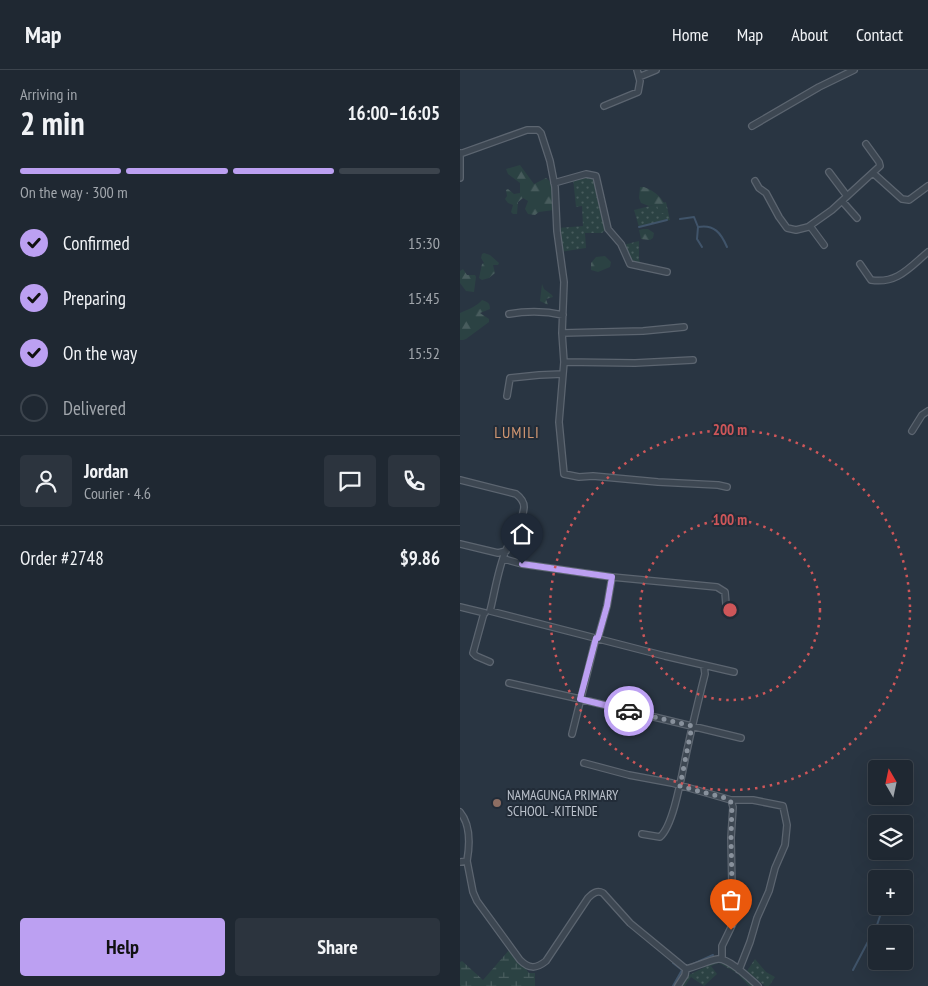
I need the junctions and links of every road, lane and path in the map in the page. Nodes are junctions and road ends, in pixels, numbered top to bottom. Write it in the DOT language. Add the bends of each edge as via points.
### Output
graph roads {
  1 [pos="637,70"];
  2 [pos="656,70"];
  3 [pos="854,70"];
  4 [pos="639,77"];
  5 [pos="604,106"];
  6 [pos="752,126"];
  7 [pos="866,144"];
  8 [pos="460,153"];
  9 [pos="829,172"];
  10 [pos="873,173"];
  11 [pos="460,178"];
  12 [pos="755,180"];
  13 [pos="554,183"];
  14 [pos="928,186"];
  15 [pos="845,199"];
  16 [pos="857,218"];
  17 [pos="810,226"];
  18 [pos="824,245"];
  19 [pos="928,252"];
  20 [pos="860,264"];
  21 [pos="667,272"];
  22 [pos="509,314"];
  23 [pos="563,315"];
  24 [pos="684,327"];
  25 [pos="562,333"];
  26 [pos="693,360"];
  27 [pos="564,362"];
  28 [pos="563,374"];
  29 [pos="507,396"];
  30 [pos="928,411"];
  31 [pos="912,432"];
  32 [pos="460,480"];
  33 [pos="727,487"];
  34 [pos="460,544"];
  35 [pos="506,551"];
  36 [pos="504,559"];
  37 [pos="612,577"];
  38 [pos="726,604"];
  39 [pos="460,607"];
  40 [pos="487,612"];
  41 [pos="597,638"];
  42 [pos="490,662"];
  43 [pos="704,666"];
  44 [pos="734,672"];
  45 [pos="509,683"];
  46 [pos="580,699"];
  47 [pos="692,726"];
  48 [pos="572,734"];
  49 [pos="741,738"];
  50 [pos="584,763"];
  51 [pos="680,786"];
  52 [pos="730,800"];
  53 [pos="460,812"];
  54 [pos="642,834"];
  55 [pos="467,861"];
  56 [pos="460,862"];
  57 [pos="722,959"];
  58 [pos="686,969"];
  59 [pos="739,970"];
  60 [pos="678,986"];
  61 [pos="758,986"];
  1 -- 4 [label="street"];
  2 -- 4 [label="street"];
  3 -- 6 [label="street"];
  4 -- 5 [label="street" via="638,92"];
  7 -- 10 [label="street" via="880,164"];
  8 -- 11 [label="street"];
  8 -- 13 [label="street" via="527,130 538,130"];
  9 -- 15 [label="street"];
  10 -- 14 [label="street" via="902,199 909,200"];
  10 -- 15 [label="street"];
  12 -- 17 [label="street" via="788,228 796,230"];
  13 -- 21 [label="street" via="586,174 596,176 608,229 621,244 630,264"];
  13 -- 23 [label="street" via="564,282"];
  15 -- 16 [label="street"];
  15 -- 17 [label="street"];
  17 -- 18 [label="street"];
  19 -- 20 [label="street" via="900,276 886,281 870,280"];
  22 -- 23 [label="street" via="544,311"];
  23 -- 25 [label="street"];
  24 -- 25 [label="street"];
  25 -- 27 [label="street"];
  26 -- 27 [label="street"];
  27 -- 28 [label="street"];
  28 -- 29 [label="street" via="510,378"];
  28 -- 33 [label="street" via="559,422 564,474"];
  30 -- 31 [label="street" via="922,414"];
  32 -- 35 [label="street" via="520,496 524,507"];
  34 -- 35 [label="street" via="498,553"];
  35 -- 36 [label="street"];
  36 -- 37 [label="street"];
  36 -- 40 [label="street"];
  37 -- 38 [label="street" via="717,587 725,592"];
  37 -- 41 [label="street"];
  39 -- 40 [label="street"];
  40 -- 41 [label="street"];
  40 -- 42 [label="street" via="473,653"];
  41 -- 43 [label="street"];
  41 -- 46 [label="street"];
  43 -- 44 [label="street"];
  43 -- 47 [label="street" via="705,674"];
  45 -- 46 [label="street"];
  46 -- 47 [label="street"];
  46 -- 48 [label="street"];
  47 -- 49 [label="street"];
  47 -- 51 [label="street"];
  50 -- 51 [label="street"];
  51 -- 52 [label="street"];
  51 -- 54 [label="street" via="663,835 660,838"];
  52 -- 57 [label="street" via="733,808 732,884 739,910 722,946"];
  52 -- 59 [label="street" via="753,800 782,806 787,825 785,845"];
  53 -- 55 [label="street" via="467,824"];
  55 -- 56 [label="street"];
  55 -- 58 [label="street" via="477,901 527,966 535,968 546,962 588,898 599,892 630,923"];
  57 -- 58 [label="street"];
  57 -- 59 [label="street"];
  58 -- 60 [label="street"];
  59 -- 61 [label="street"];
}
